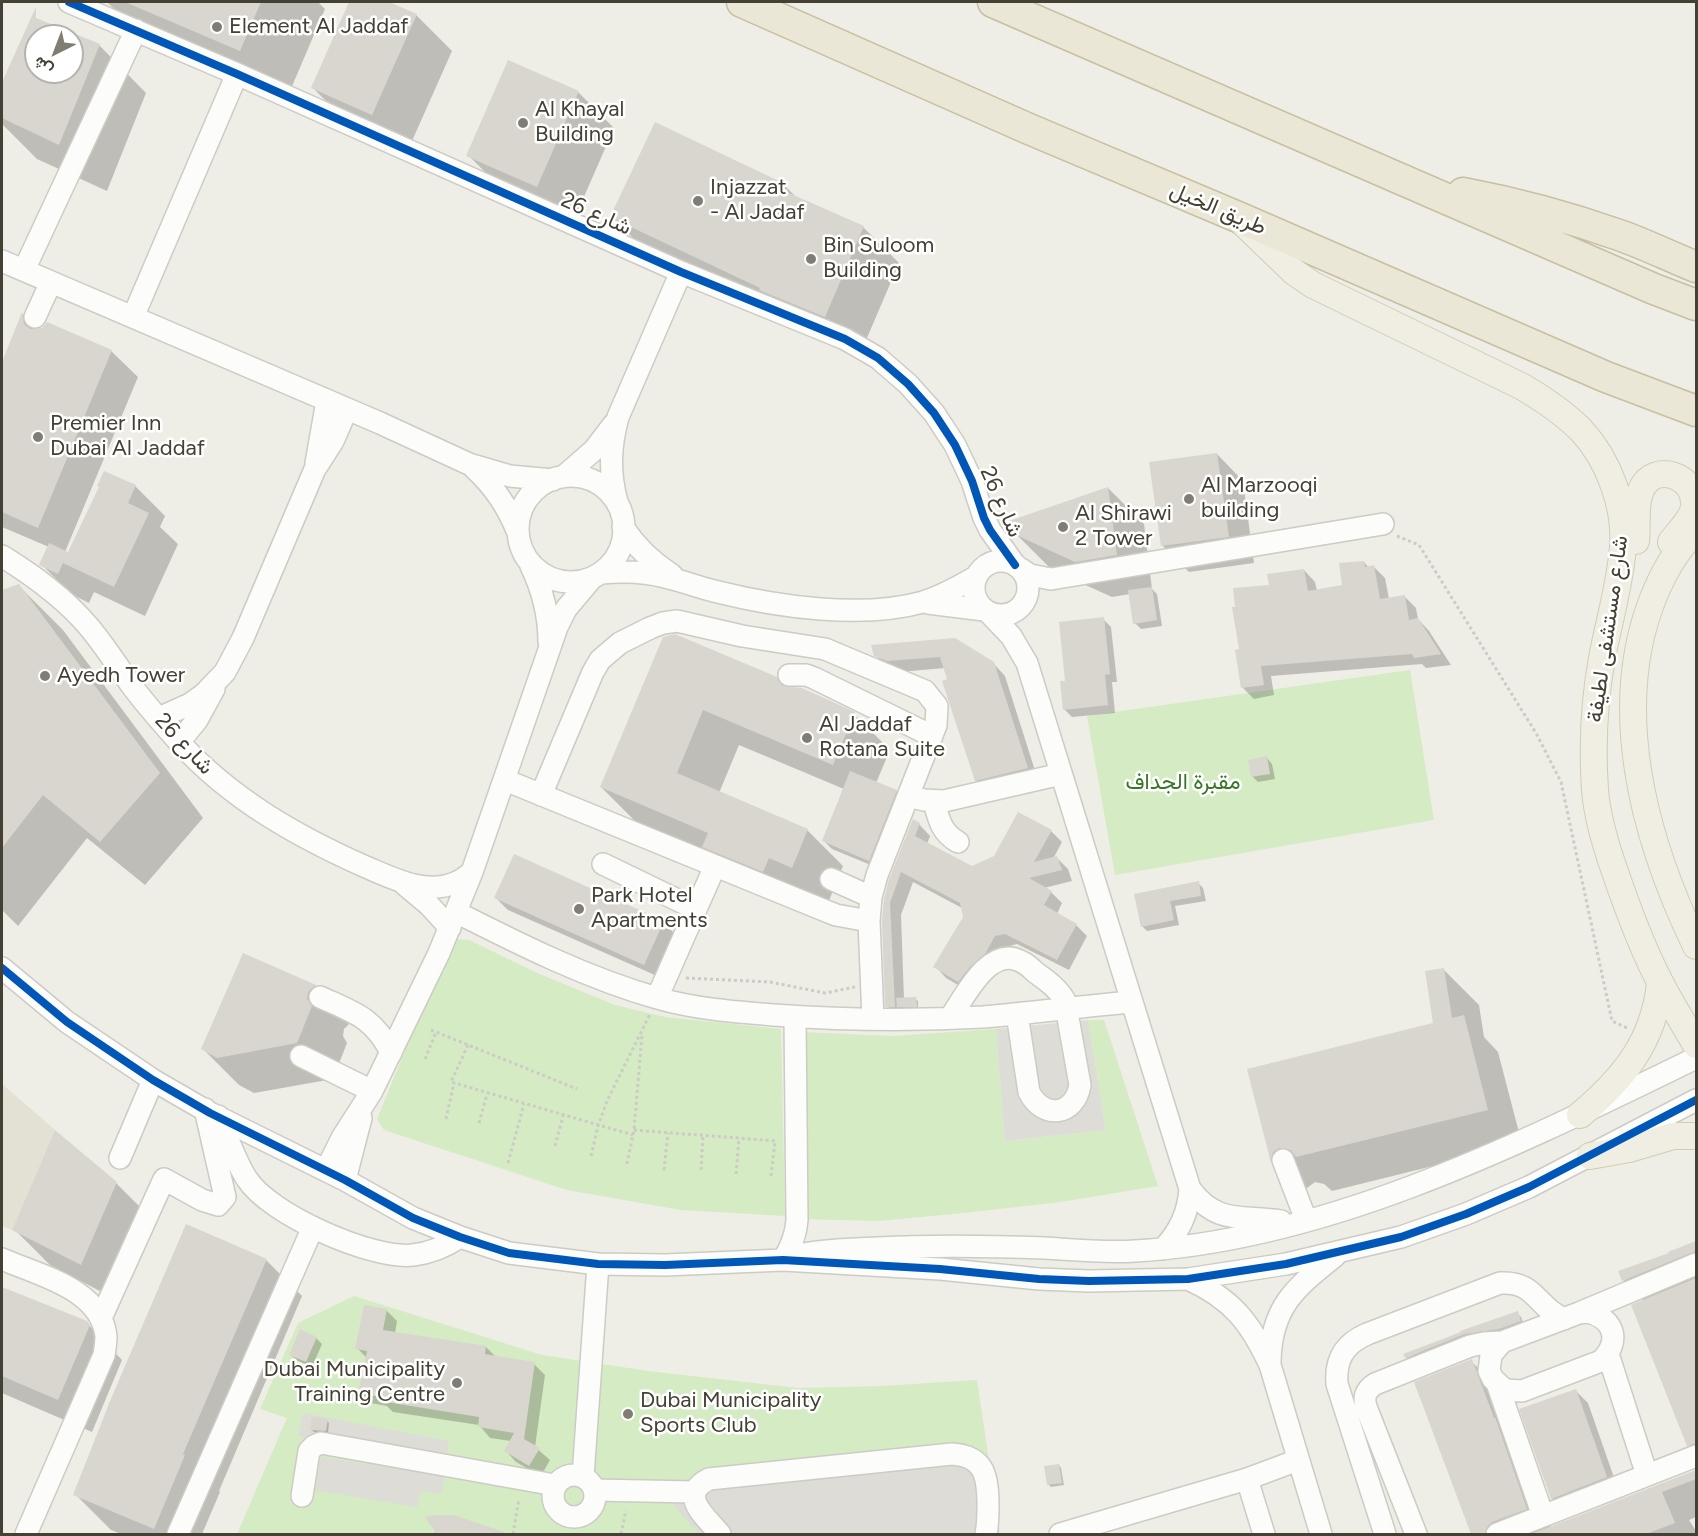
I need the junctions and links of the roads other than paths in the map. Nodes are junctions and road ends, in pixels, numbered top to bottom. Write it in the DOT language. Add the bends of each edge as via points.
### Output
graph roads {
  1 [pos="69,2"];
  2 [pos="742,2"];
  3 [pos="993,2"];
  4 [pos="136,30"];
  5 [pos="237,74"];
  6 [pos="1412,185"];
  7 [pos="1238,217"];
  8 [pos="2,261"];
  9 [pos="1696,267"];
  10 [pos="24,270"];
  11 [pos="681,272"];
  12 [pos="51,282"];
  13 [pos="1696,305"];
  14 [pos="35,317"];
  15 [pos="133,317"];
  16 [pos="327,401"];
  17 [pos="347,409"];
  18 [pos="1696,411"];
  19 [pos="618,417"];
  20 [pos="469,464"];
  21 [pos="315,469"];
  22 [pos="558,478"];
  23 [pos="618,506"];
  24 [pos="984,518"];
  25 [pos="1378,525"];
  26 [pos="623,527"];
  27 [pos="1696,531"];
  28 [pos="518,533"];
  29 [pos="2,556"];
  30 [pos="530,564"];
  31 [pos="1018,567"];
  32 [pos="596,575"];
  33 [pos="978,575"];
  34 [pos="1062,576"];
  35 [pos="685,583"];
  36 [pos="1025,601"];
  37 [pos="921,602"];
  38 [pos="987,612"];
  39 [pos="1612,614"];
  40 [pos="1646,615"];
  41 [pos="549,646"];
  42 [pos="1027,663"];
  43 [pos="789,675"];
  44 [pos="217,683"];
  45 [pos="159,718"];
  46 [pos="932,736"];
  47 [pos="180,742"];
  48 [pos="1061,774"];
  49 [pos="505,780"];
  50 [pos="541,795"];
  51 [pos="909,796"];
  52 [pos="934,802"];
  53 [pos="958,842"];
  54 [pos="603,864"];
  55 [pos="715,866"];
  56 [pos="472,872"];
  57 [pos="831,879"];
  58 [pos="404,884"];
  59 [pos="871,897"];
  60 [pos="696,909"];
  61 [pos="453,920"];
  62 [pos="869,921"];
  63 [pos="1696,946"];
  64 [pos="2,968"];
  65 [pos="1660,983"];
  66 [pos="320,997"];
  67 [pos="657,998"];
  68 [pos="1132,1002"];
  69 [pos="1067,1009"];
  70 [pos="410,1014"];
  71 [pos="1017,1014"];
  72 [pos="363,1016"];
  73 [pos="795,1017"];
  74 [pos="950,1018"];
  75 [pos="873,1019"];
  76 [pos="1696,1045"];
  77 [pos="391,1053"];
  78 [pos="301,1056"];
  79 [pos="1696,1058"];
  80 [pos="153,1080"];
  81 [pos="367,1100"];
  82 [pos="1696,1100"];
  83 [pos="211,1113"];
  84 [pos="1580,1115"];
  85 [pos="1696,1136"];
  86 [pos="1590,1156"];
  87 [pos="120,1158"];
  88 [pos="1283,1160"];
  89 [pos="326,1170"];
  90 [pos="345,1180"];
  91 [pos="1190,1189"];
  92 [pos="1300,1222"];
  93 [pos="313,1227"];
  94 [pos="460,1237"];
  95 [pos="1163,1248"];
  96 [pos="1341,1251"];
  97 [pos="2,1259"];
  98 [pos="783,1260"];
  99 [pos="598,1264"];
  100 [pos="1696,1264"];
  101 [pos="1188,1279"];
  102 [pos="1533,1293"];
  103 [pos="1571,1316"];
  104 [pos="101,1318"];
  105 [pos="1530,1331"];
  106 [pos="1502,1342"];
  107 [pos="1608,1354"];
  108 [pos="1270,1365"];
  109 [pos="1498,1386"];
  110 [pos="1696,1456"];
  111 [pos="1298,1460"];
  112 [pos="1647,1475"];
  113 [pos="1246,1479"];
  114 [pos="589,1483"];
  115 [pos="555,1485"];
  116 [pos="694,1492"];
  117 [pos="302,1496"];
  118 [pos="1543,1516"];
  119 [pos="26,1534"];
  120 [pos="178,1534"];
  121 [pos="720,1534"];
  122 [pos="986,1534"];
  123 [pos="1060,1534"];
  124 [pos="1264,1534"];
  125 [pos="1321,1534"];
  126 [pos="1385,1534"];
  127 [pos="1416,1534"];
  128 [pos="1497,1534"];
  1 -- 4 [label="street, شارع 26"];
  2 -- 7 [label="highway, طريق الخيل"];
  3 -- 6 [label="highway"];
  4 -- 5 [label="street, شارع 26"];
  4 -- 10 [label="street"];
  5 -- 11 [label="street, شارع 26"];
  5 -- 15 [label="street"];
  6 -- 9 [label="highway" via="1555,214 1623,236"];
  6 -- 13 [label="highway"];
  7 -- 18 [label="highway, طريق الخيل" via="1606,377"];
  7 -- 39 [label="main road, شارع مستشفى لطيفة" via="1285,264 1313,285 1523,387 1581,431 1600,455 1621,510 1623,545"];
  8 -- 10 [label="street"];
  10 -- 12 [label="street"];
  11 -- 19 [label="street"];
  11 -- 24 [label="street, شارع 26" via="845,339 878,358 934,413 960,454"];
  12 -- 14 [label="street"];
  12 -- 15 [label="street"];
  15 -- 16 [label="street"];
  16 -- 17 [label="street"];
  16 -- 21 [label="street"];
  17 -- 20 [label="street"];
  17 -- 21 [label="street"];
  19 -- 22 [label="street" via="594,450"];
  19 -- 23 [label="street" via="610,462"];
  20 -- 22 [label="street" via="510,476"];
  20 -- 28 [label="street" via="499,494"];
  21 -- 44 [label="street" via="243,638"];
  22 -- 23 [label="street" via="574,477 595,483"];
  22 -- 28 [label="street" via="543,484 526,500"];
  23 -- 26 [label="street"];
  24 -- 31 [label="street, شارع 26"];
  24 -- 33 [label="street, شارع 26" via="985,540"];
  25 -- 34 [label="street"];
  26 -- 32 [label="street" via="615,558"];
  26 -- 35 [label="street" via="656,565"];
  27 -- 40 [label="main road, شارع مستشفى لطيفة" via="1676,553"];
  28 -- 30 [label="street"];
  29 -- 45 [label="street, شارع 26" via="29,572 75,612"];
  30 -- 32 [label="street" via="560,581 582,581"];
  30 -- 41 [label="street" via="546,604"];
  31 -- 33 [label="street" via="999,561"];
  31 -- 34 [label="street" via="1041,578"];
  31 -- 36 [label="street" via="1028,583"];
  32 -- 35 [label="street" via="643,573"];
  32 -- 41 [label="street" via="566,609"];
  33 -- 37 [label="street"];
  33 -- 38 [label="street" via="974,583 976,598"];
  34 -- 36 [label="street"];
  35 -- 37 [label="street" via="749,600 819,609 889,608"];
  36 -- 38 [label="street" via="1012,613"];
  36 -- 42 [label="street"];
  37 -- 38 [label="street"];
  38 -- 42 [label="street" via="1011,636"];
  39 -- 40 [label="main road" via="1628,584 1641,489 1652,477 1676,475 1693,492 1694,508 1661,557"];
  39 -- 65 [label="main road, شارع مستشفى لطيفة" via="1595,702 1595,792 1603,836 1620,886"];
  40 -- 63 [label="main road, شارع مستشفى لطيفة" via="1634,692 1641,787 1663,871"];
  41 -- 49 [label="street"];
  42 -- 48 [label="street"];
  43 -- 46 [label="street" via="814,678"];
  44 -- 45 [label="street" via="190,704"];
  44 -- 47 [label="street"];
  45 -- 47 [label="street, شارع 26"];
  46 -- 50 [label="street" via="937,706 925,691 840,654 690,623 663,623 620,644 600,660"];
  46 -- 51 [label="street"];
  47 -- 58 [label="street, شارع 26" via="255,809 298,835"];
  48 -- 52 [label="street"];
  48 -- 68 [label="street"];
  49 -- 50 [label="street"];
  49 -- 56 [label="street"];
  50 -- 55 [label="street"];
  51 -- 52 [label="street"];
  51 -- 59 [label="street"];
  52 -- 53 [label="street" via="944,831"];
  54 -- 60 [label="street"];
  55 -- 60 [label="street"];
  55 -- 62 [label="street" via="836,915"];
  56 -- 58 [label="street, شارع 26" via="458,882 440,887"];
  56 -- 61 [label="street"];
  57 -- 59 [label="street"];
  58 -- 61 [label="street, شارع 26"];
  59 -- 62 [label="street"];
  60 -- 67 [label="street"];
  61 -- 67 [label="street"];
  61 -- 70 [label="street"];
  62 -- 75 [label="street"];
  64 -- 80 [label="street" via="66,1022"];
  65 -- 76 [label="main road, شارع مستشفى لطيفة"];
  65 -- 84 [label="main road" via="1647,1037 1622,1075"];
  66 -- 72 [label="street"];
  67 -- 73 [label="street" via="698,1007"];
  68 -- 69 [label="street"];
  68 -- 91 [label="street"];
  69 -- 71 [label="street"];
  69 -- 71 [label="street" via="1080,1085 1074,1102 1058,1111 1040,1107 1029,1092"];
  69 -- 74 [label="street" via="1056,987 1020,961 1003,958 987,966"];
  70 -- 72 [label="street"];
  70 -- 77 [label="street"];
  71 -- 74 [label="street"];
  72 -- 77 [label="street" via="380,1033"];
  73 -- 75 [label="street"];
  73 -- 98 [label="street" via="796,1234"];
  74 -- 75 [label="street"];
  77 -- 81 [label="street"];
  78 -- 81 [label="street"];
  79 -- 84 [label="street"];
  80 -- 83 [label="street"];
  80 -- 87 [label="street"];
  81 -- 89 [label="street"];
  81 -- 90 [label="street"];
  82 -- 86 [label="street"];
  83 -- 89 [label="street"];
  83 -- 93 [label="street" via="247,1179 267,1201"];
  83 -- 104 [label="street" via="225,1197 218,1205 164,1179"];
  84 -- 92 [label="street" via="1438,1176"];
  85 -- 86 [label="main road" via="1673,1136"];
  86 -- 96 [label="street" via="1466,1214 1401,1237"];
  88 -- 92 [label="street"];
  89 -- 90 [label="street"];
  90 -- 94 [label="street" via="413,1218"];
  91 -- 92 [label="street" via="1206,1206 1228,1217"];
  91 -- 95 [label="street" via="1180,1228"];
  92 -- 95 [label="street"];
  93 -- 94 [label="street" via="393,1255 412,1256 440,1250"];
  93 -- 120 [label="street"];
  94 -- 99 [label="street" via="509,1253"];
  95 -- 98 [label="street" via="1107,1252 992,1246 843,1248"];
  96 -- 101 [label="street"];
  96 -- 108 [label="street" via="1286,1302 1270,1343"];
  97 -- 104 [label="street" via="75,1291 90,1302"];
  98 -- 99 [label="street"];
  98 -- 101 [label="street" via="1039,1279"];
  99 -- 114 [label="street"];
  100 -- 103 [label="street"];
  101 -- 108 [label="street" via="1230,1304 1247,1322"];
  102 -- 103 [label="street" via="1546,1308"];
  102 -- 105 [label="street" via="1536,1311"];
  102 -- 126 [label="street" via="1510,1282 1490,1286 1355,1340 1342,1353 1337,1384"];
  103 -- 105 [label="street"];
  103 -- 107 [label="street" via="1588,1312 1605,1320 1613,1336"];
  104 -- 119 [label="street" via="106,1336 104,1355"];
  105 -- 106 [label="street"];
  106 -- 109 [label="street" via="1489,1363"];
  106 -- 127 [label="street" via="1470,1347 1375,1384 1366,1394 1366,1407"];
  107 -- 109 [label="street" via="1601,1361 1522,1391"];
  107 -- 112 [label="street"];
  108 -- 111 [label="street"];
  109 -- 118 [label="street"];
  110 -- 112 [label="street"];
  111 -- 113 [label="street"];
  111 -- 125 [label="street"];
  112 -- 118 [label="street"];
  113 -- 123 [label="street"];
  113 -- 124 [label="street"];
  114 -- 115 [label="street" via="573,1474 562,1477"];
  114 -- 115 [label="street" via="596,1501 591,1510 572,1518 554,1506"];
  114 -- 116 [label="street" via="629,1491"];
  115 -- 117 [label="street" via="321,1443 309,1451"];
  116 -- 121 [label="street" via="694,1501"];
  116 -- 122 [label="street" via="709,1479 962,1455 979,1464 988,1481"];
  118 -- 128 [label="street"];
}
